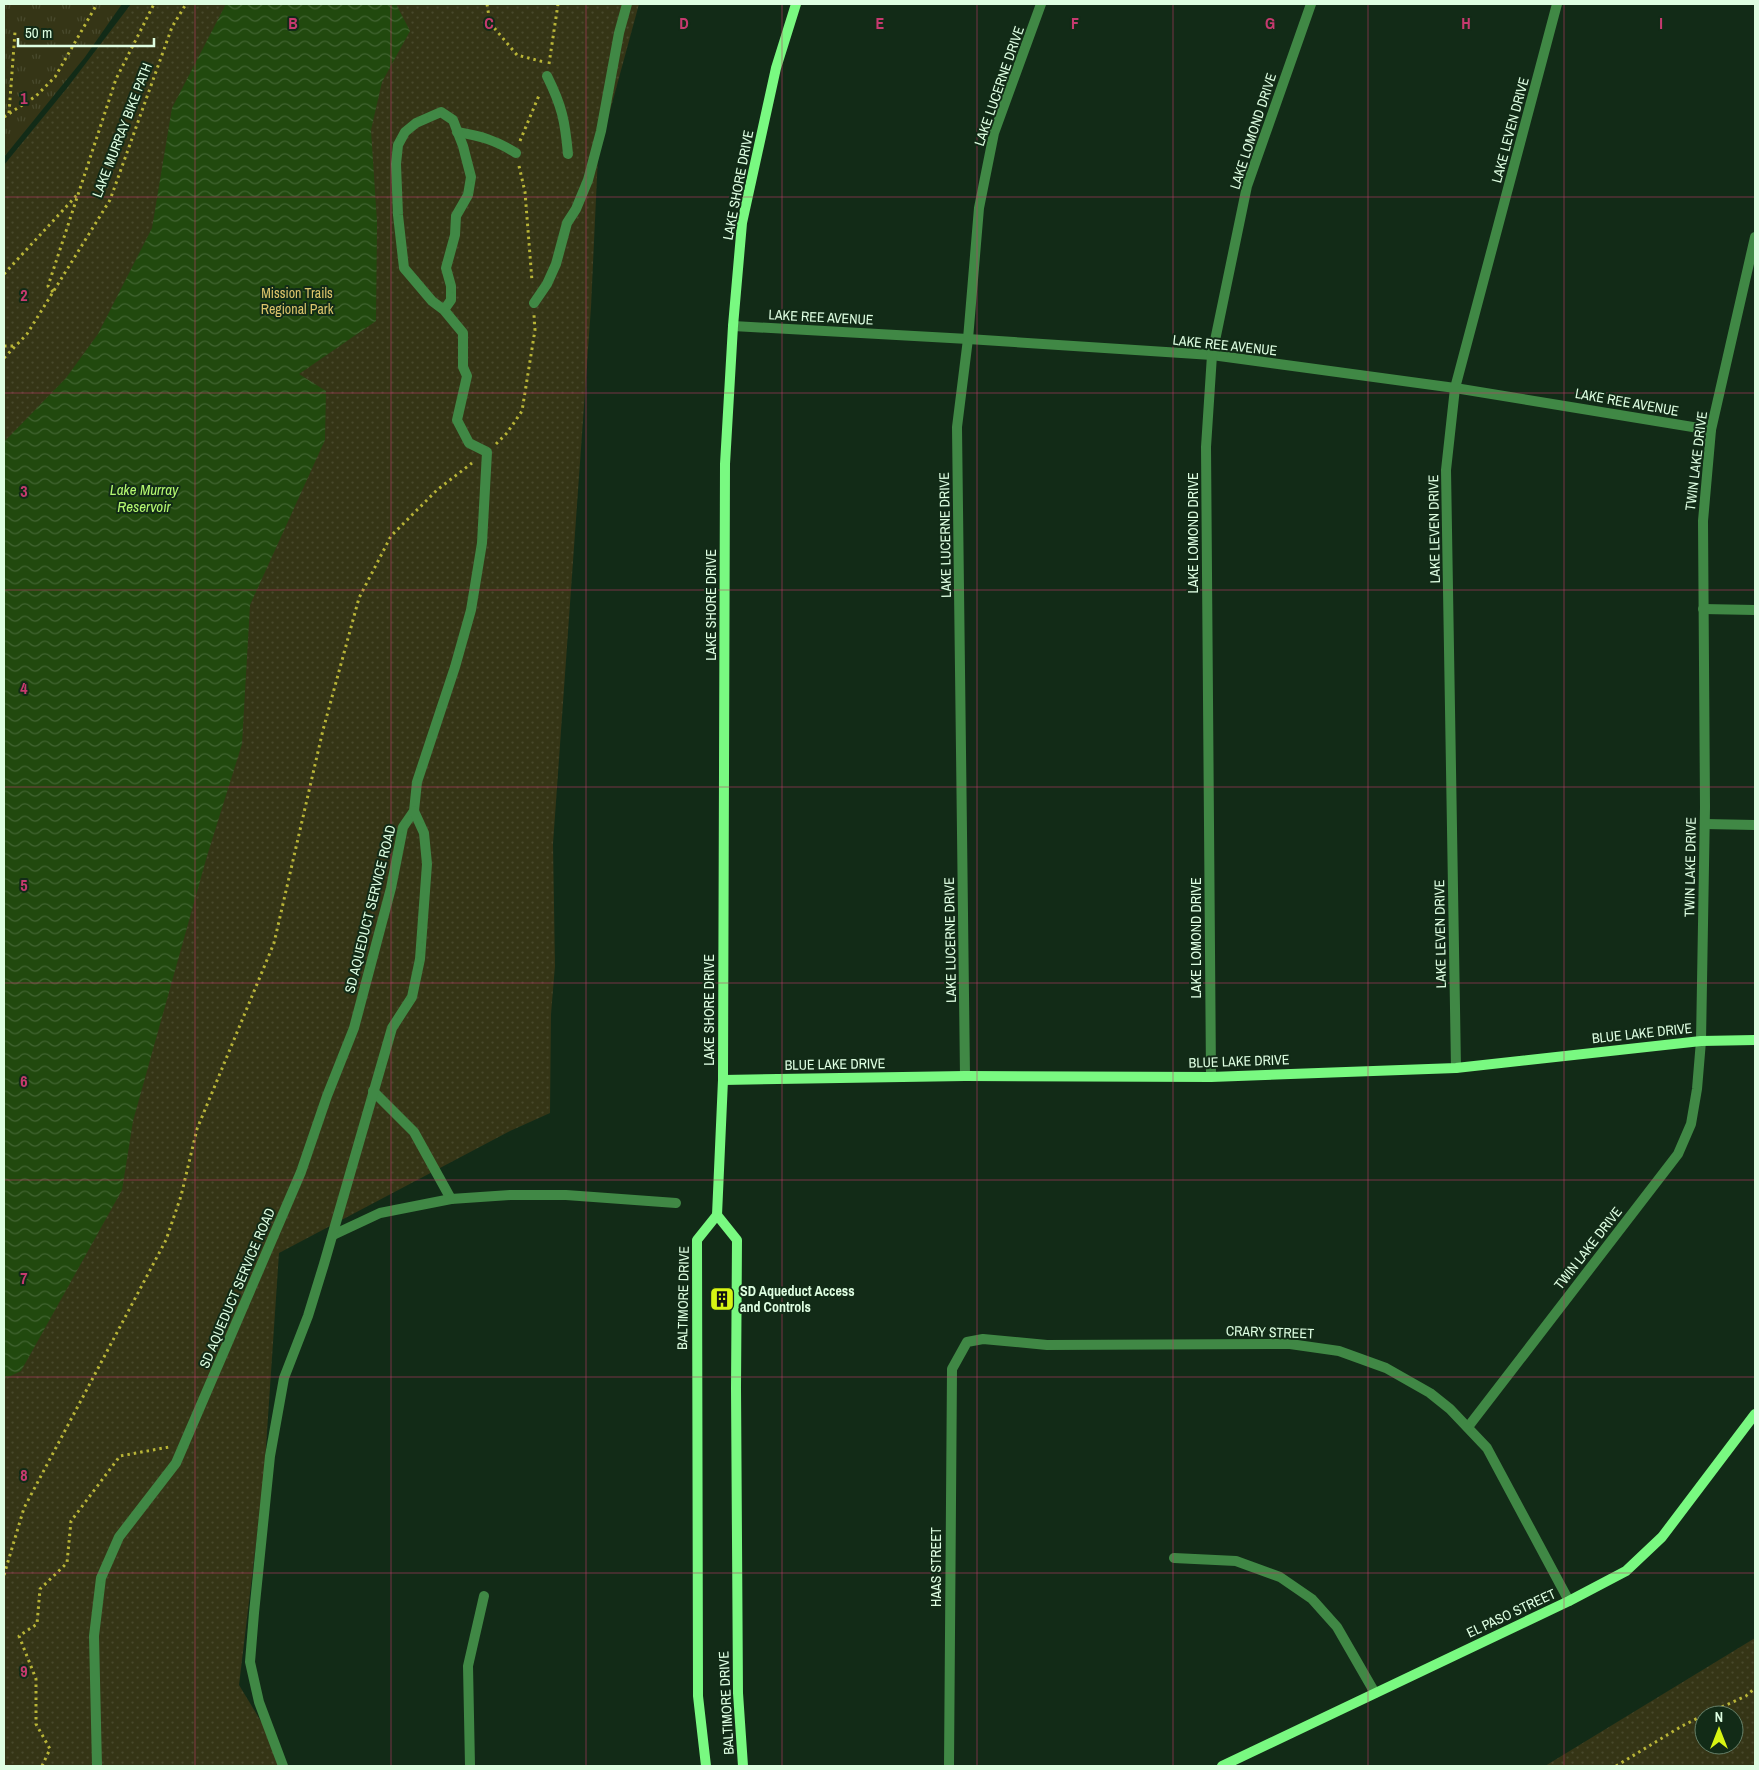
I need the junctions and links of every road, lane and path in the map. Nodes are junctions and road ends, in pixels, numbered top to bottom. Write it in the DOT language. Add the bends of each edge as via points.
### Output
graph roads {
  1 [pos="97,4"];
  2 [pos="154,4"];
  3 [pos="186,4"];
  4 [pos="487,4"];
  5 [pos="558,4"];
  6 [pos="627,4"];
  7 [pos="796,4"];
  8 [pos="1041,4"];
  9 [pos="1311,4"];
  10 [pos="1557,4"];
  11 [pos="15,32"];
  12 [pos="549,63"];
  13 [pos="547,76"];
  14 [pos="9,114"];
  15 [pos="4,117"];
  16 [pos="457,132"];
  17 [pos="516,153"];
  18 [pos="568,154"];
  19 [pos="79,193"];
  20 [pos="1755,237"];
  21 [pos="4,274"];
  22 [pos="53,292"];
  23 [pos="534,303"];
  24 [pos="444,310"];
  25 [pos="733,326"];
  26 [pos="968,339"];
  27 [pos="4,346"];
  28 [pos="16,346"];
  29 [pos="1212,355"];
  30 [pos="4,358"];
  31 [pos="1455,388"];
  32 [pos="1711,430"];
  33 [pos="488,452"];
  34 [pos="1703,609"];
  35 [pos="1755,610"];
  36 [pos="414,811"];
  37 [pos="1704,824"];
  38 [pos="1755,825"];
  39 [pos="1701,1040"];
  40 [pos="1755,1040"];
  41 [pos="1456,1068"];
  42 [pos="965,1076"];
  43 [pos="1211,1077"];
  44 [pos="723,1080"];
  45 [pos="373,1092"];
  46 [pos="451,1199"];
  47 [pos="676,1204"];
  48 [pos="717,1215"];
  49 [pos="333,1235"];
  50 [pos="952,1369"];
  51 [pos="1755,1414"];
  52 [pos="1468,1427"];
  53 [pos="184,1445"];
  54 [pos="1174,1558"];
  55 [pos="4,1575"];
  56 [pos="484,1596"];
  57 [pos="1569,1601"];
  58 [pos="1755,1688"];
  59 [pos="1375,1694"];
  60 [pos="1726,1705"];
  61 [pos="1694,1720"];
  62 [pos="42,1766"];
  63 [pos="97,1766"];
  64 [pos="282,1766"];
  65 [pos="470,1766"];
  66 [pos="706,1766"];
  67 [pos="743,1766"];
  68 [pos="949,1766"];
  69 [pos="1222,1766"];
  70 [pos="1616,1766"];
  1 -- 14 [label="path" via="55,78"];
  2 -- 19 [label="path" via="116,79"];
  3 -- 22 [label="path, LAKE MURRAY BIKE PATH" via="172,27 110,200"];
  4 -- 12 [label="path" via="490,23 518,55"];
  5 -- 12 [label="path"];
  6 -- 23 [label="street" via="588,180 568,224 556,264"];
  7 -- 25 [label="main road, LAKE SHORE DRIVE" via="776,68 742,223"];
  8 -- 26 [label="street, LAKE LUCERNE DRIVE" via="994,133 979,208"];
  9 -- 29 [label="street, LAKE LOMOND DRIVE" via="1247,186"];
  10 -- 31 [label="street, LAKE LEVEN DRIVE"];
  11 -- 14 [label="path"];
  12 -- 13 [label="path"];
  13 -- 17 [label="path"];
  13 -- 18 [label="street" via="563,113"];
  14 -- 15 [label="path"];
  16 -- 17 [label="street" via="484,136"];
  16 -- 24 [label="street" via="471,177 468,195 456,216 456,235 446,268 451,300"];
  16 -- 24 [label="street" via="453,120 441,112 416,123 398,144 396,164 404,268"];
  17 -- 23 [label="path" via="525,192"];
  19 -- 21 [label="path"];
  19 -- 22 [label="path" via="48,286"];
  20 -- 32 [label="street, TWIN LAKE DRIVE"];
  22 -- 28 [label="path, LAKE MURRAY BIKE PATH" via="28,334"];
  23 -- 33 [label="path" via="535,330 522,411"];
  24 -- 33 [label="street" via="463,333 463,367 467,376 457,420 469,443"];
  25 -- 26 [label="street, LAKE REE AVENUE"];
  25 -- 44 [label="main road, LAKE SHORE DRIVE" via="725,464"];
  26 -- 29 [label="street, LAKE REE AVENUE"];
  26 -- 42 [label="street, LAKE LUCERNE DRIVE" via="958,427"];
  27 -- 28 [label="path"];
  28 -- 30 [label="path, LAKE MURRAY BIKE PATH"];
  29 -- 31 [label="street, LAKE REE AVENUE"];
  29 -- 43 [label="street, LAKE LOMOND DRIVE" via="1206,447"];
  31 -- 32 [label="street, LAKE REE AVENUE"];
  31 -- 41 [label="street, LAKE LEVEN DRIVE" via="1446,470"];
  32 -- 34 [label="street, TWIN LAKE DRIVE" via="1703,521"];
  33 -- 36 [label="street, SD AQUEDUCT SERVICE ROAD" via="482,543 471,610 417,782"];
  33 -- 55 [label="path" via="437,490 391,536 359,598 323,730 274,943 197,1129 181,1196 166,1240 24,1508"];
  34 -- 35 [label="street"];
  34 -- 37 [label="street, TWIN LAKE DRIVE"];
  36 -- 45 [label="street, SD AQUEDUCT SERVICE ROAD" via="424,833 426,864 420,960 412,997 392,1028"];
  36 -- 53 [label="street, SD AQUEDUCT SERVICE ROAD" via="404,827 354,1028 302,1172"];
  37 -- 38 [label="street"];
  37 -- 39 [label="street, TWIN LAKE DRIVE"];
  39 -- 40 [label="main road, BLUE LAKE DRIVE"];
  39 -- 41 [label="main road, BLUE LAKE DRIVE"];
  39 -- 52 [label="street, TWIN LAKE DRIVE" via="1691,1124 1678,1154"];
  41 -- 43 [label="main road, BLUE LAKE DRIVE"];
  42 -- 43 [label="main road, BLUE LAKE DRIVE"];
  42 -- 44 [label="main road, BLUE LAKE DRIVE"];
  44 -- 48 [label="main road, LAKE SHORE DRIVE"];
  45 -- 46 [label="street" via="414,1132"];
  45 -- 49 [label="street, SD AQUEDUCT SERVICE ROAD"];
  46 -- 47 [label="street" via="566,1195"];
  46 -- 49 [label="street" via="380,1212"];
  48 -- 66 [label="main road, BALTIMORE DRIVE" via="697,1240 698,1696"];
  48 -- 67 [label="main road, BALTIMORE DRIVE" via="737,1240 738,1694"];
  49 -- 64 [label="street, SD AQUEDUCT SERVICE ROAD" via="308,1316 284,1378 270,1456 254,1613 250,1662 259,1702"];
  50 -- 52 [label="street, CRARY STREET" via="968,1342 983,1339 1047,1344 1306,1345 1339,1351 1386,1368 1430,1393"];
  50 -- 68 [label="street, HAAS STREET"];
  51 -- 57 [label="main road, EL PASO STREET" via="1662,1537 1626,1570"];
  52 -- 57 [label="street, CRARY STREET" via="1488,1448"];
  53 -- 62 [label="path" via="120,1456 71,1521 67,1563 40,1589 37,1624 19,1636 36,1679 36,1724 50,1749"];
  53 -- 63 [label="street, SD AQUEDUCT SERVICE ROAD" via="176,1463 119,1537 100,1578 94,1636"];
  54 -- 59 [label="street" via="1236,1561 1280,1577 1312,1599 1337,1627"];
  56 -- 65 [label="street" via="468,1666"];
  57 -- 59 [label="main road, EL PASO STREET"];
  58 -- 60 [label="path"];
  59 -- 69 [label="main road, EL PASO STREET"];
  61 -- 70 [label="path"];
}
